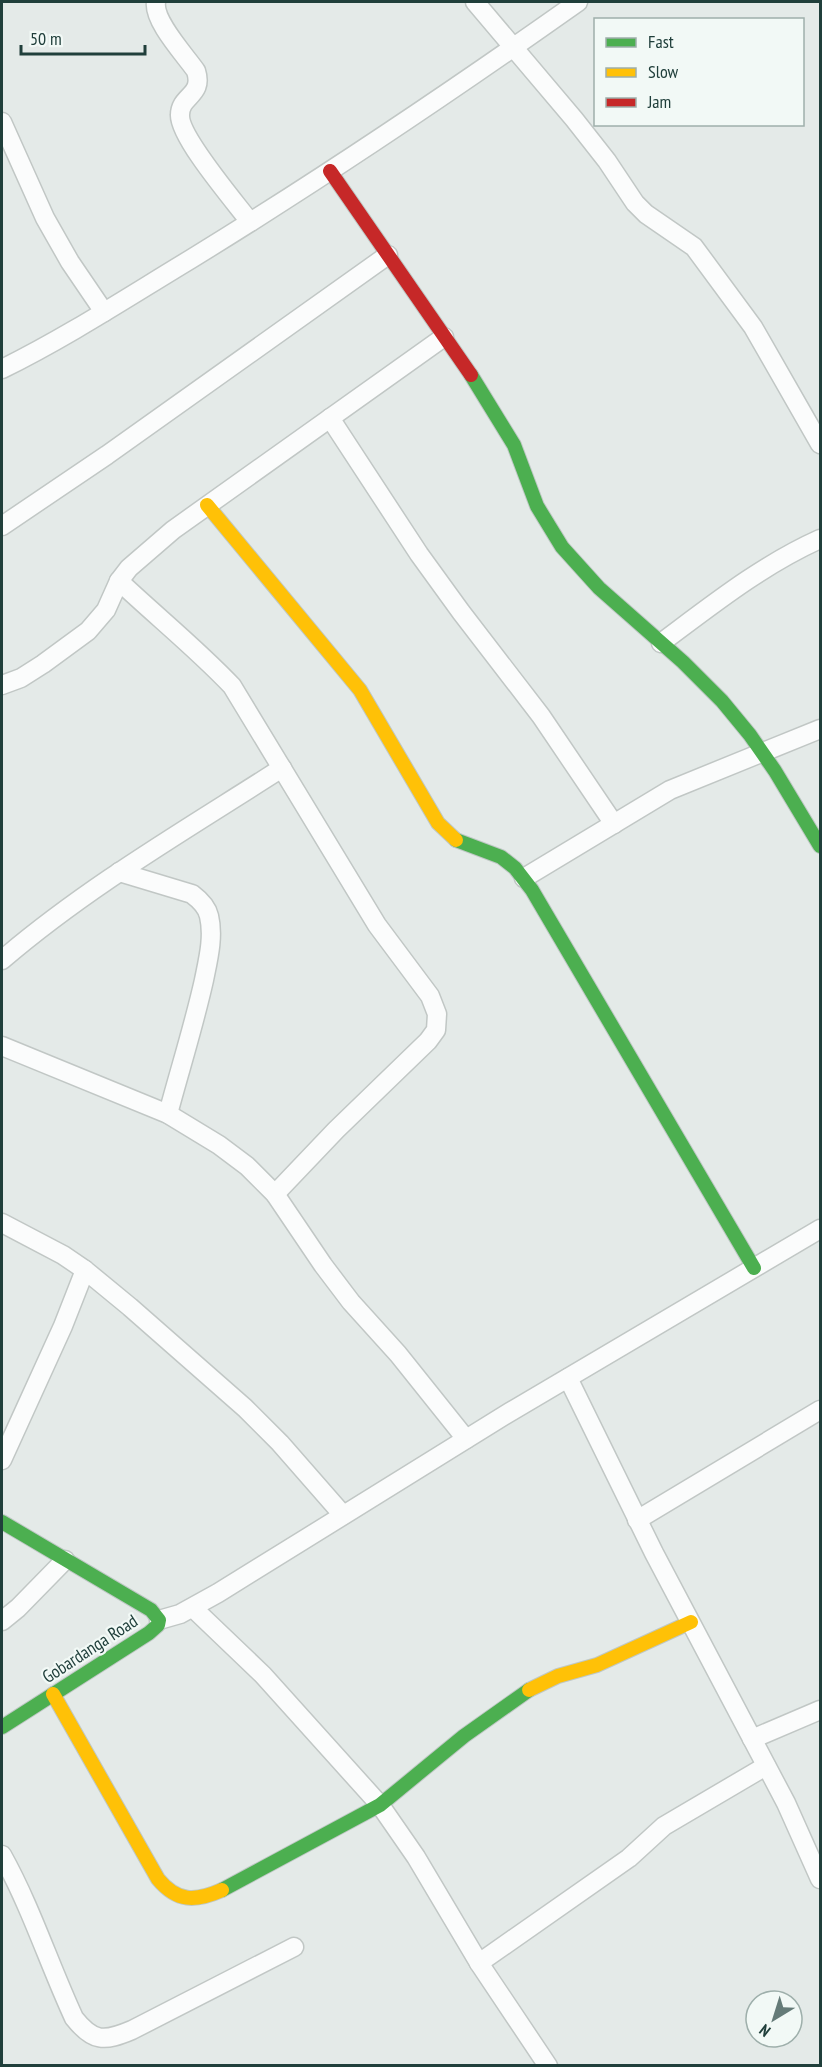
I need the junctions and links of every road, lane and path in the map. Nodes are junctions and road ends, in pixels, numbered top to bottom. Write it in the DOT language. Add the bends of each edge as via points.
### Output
graph roads {
  1 [pos="156,2"];
  2 [pos="475,2"];
  3 [pos="578,2"];
  4 [pos="514,47"];
  5 [pos="2,122"];
  6 [pos="330,171"];
  7 [pos="250,222"];
  8 [pos="388,255"];
  9 [pos="104,312"];
  10 [pos="444,337"];
  11 [pos="2,369"];
  12 [pos="330,418"];
  13 [pos="820,444"];
  14 [pos="207,505"];
  15 [pos="2,526"];
  16 [pos="820,539"];
  17 [pos="119,581"];
  18 [pos="661,643"];
  19 [pos="2,685"];
  20 [pos="820,729"];
  21 [pos="764,753"];
  22 [pos="282,768"];
  23 [pos="614,824"];
  24 [pos="820,846"];
  25 [pos="119,872"];
  26 [pos="524,878"];
  27 [pos="2,960"];
  28 [pos="2,1046"];
  29 [pos="168,1114"];
  30 [pos="275,1194"];
  31 [pos="2,1223"];
  32 [pos="820,1229"];
  33 [pos="754,1268"];
  34 [pos="85,1270"];
  35 [pos="567,1378"];
  36 [pos="820,1410"];
  37 [pos="466,1439"];
  38 [pos="2,1460"];
  39 [pos="343,1515"];
  40 [pos="637,1520"];
  41 [pos="2,1522"];
  42 [pos="65,1560"];
  43 [pos="193,1608"];
  44 [pos="159,1620"];
  45 [pos="2,1622"];
  46 [pos="691,1622"];
  47 [pos="53,1694"];
  48 [pos="820,1710"];
  49 [pos="2,1727"];
  50 [pos="752,1739"];
  51 [pos="766,1766"];
  52 [pos="380,1805"];
  53 [pos="2,1855"];
  54 [pos="820,1879"];
  55 [pos="294,1947"];
  56 [pos="479,1963"];
  57 [pos="548,2066"];
  1 -- 7 [label="street" via="161,23 199,80 197,90 181,107 183,129"];
  2 -- 4 [label="street"];
  3 -- 4 [label="street"];
  4 -- 6 [label="street"];
  4 -- 13 [label="street" via="607,161 635,203 694,247 753,327"];
  5 -- 9 [label="street" via="45,219"];
  6 -- 7 [label="street"];
  6 -- 8 [label="street"];
  7 -- 9 [label="street"];
  8 -- 10 [label="street"];
  8 -- 15 [label="street"];
  9 -- 11 [label="street"];
  10 -- 12 [label="street"];
  10 -- 18 [label="street" via="511,439 547,526 588,576"];
  12 -- 14 [label="street"];
  12 -- 23 [label="street" via="419,554 541,716"];
  14 -- 17 [label="street" via="147,551"];
  14 -- 26 [label="street" via="365,697 444,830 458,842 511,863"];
  16 -- 18 [label="street" via="765,569"];
  17 -- 19 [label="street" via="106,610 88,631 21,678"];
  17 -- 22 [label="street" via="232,686"];
  18 -- 21 [label="street" via="721,700"];
  20 -- 21 [label="street"];
  21 -- 23 [label="street" via="670,790"];
  21 -- 24 [label="street"];
  22 -- 25 [label="street"];
  22 -- 30 [label="street" via="377,925 430,996 437,1014 435,1030 428,1041"];
  23 -- 26 [label="street"];
  25 -- 27 [label="street"];
  25 -- 29 [label="street" via="192,894 209,914 209,955"];
  26 -- 33 [label="street"];
  28 -- 29 [label="street"];
  29 -- 30 [label="street" via="219,1145"];
  30 -- 37 [label="street" via="351,1302"];
  31 -- 34 [label="street"];
  32 -- 33 [label="street"];
  33 -- 35 [label="street"];
  34 -- 38 [label="street"];
  34 -- 39 [label="street" via="245,1408"];
  35 -- 37 [label="street"];
  35 -- 40 [label="street"];
  36 -- 40 [label="street"];
  37 -- 39 [label="street"];
  39 -- 43 [label="street"];
  40 -- 46 [label="street"];
  41 -- 42 [label="street, Gobardanga Road"];
  42 -- 44 [label="street, Gobardanga Road" via="150,1610"];
  42 -- 45 [label="street"];
  43 -- 44 [label="street"];
  43 -- 52 [label="street" via="263,1676"];
  44 -- 47 [label="street, Gobardanga Road" via="149,1633"];
  46 -- 50 [label="street"];
  46 -- 52 [label="street" via="597,1665 558,1676 525,1692"];
  47 -- 49 [label="street, Gobardanga Road"];
  47 -- 52 [label="street" via="158,1879 181,1898 197,1898 226,1888"];
  48 -- 50 [label="street"];
  50 -- 51 [label="street"];
  51 -- 54 [label="street"];
  51 -- 56 [label="street" via="664,1826 629,1858"];
  52 -- 56 [label="street"];
  53 -- 55 [label="street" via="74,2018 95,2037 105,2039 132,2030"];
  56 -- 57 [label="street"];
}
